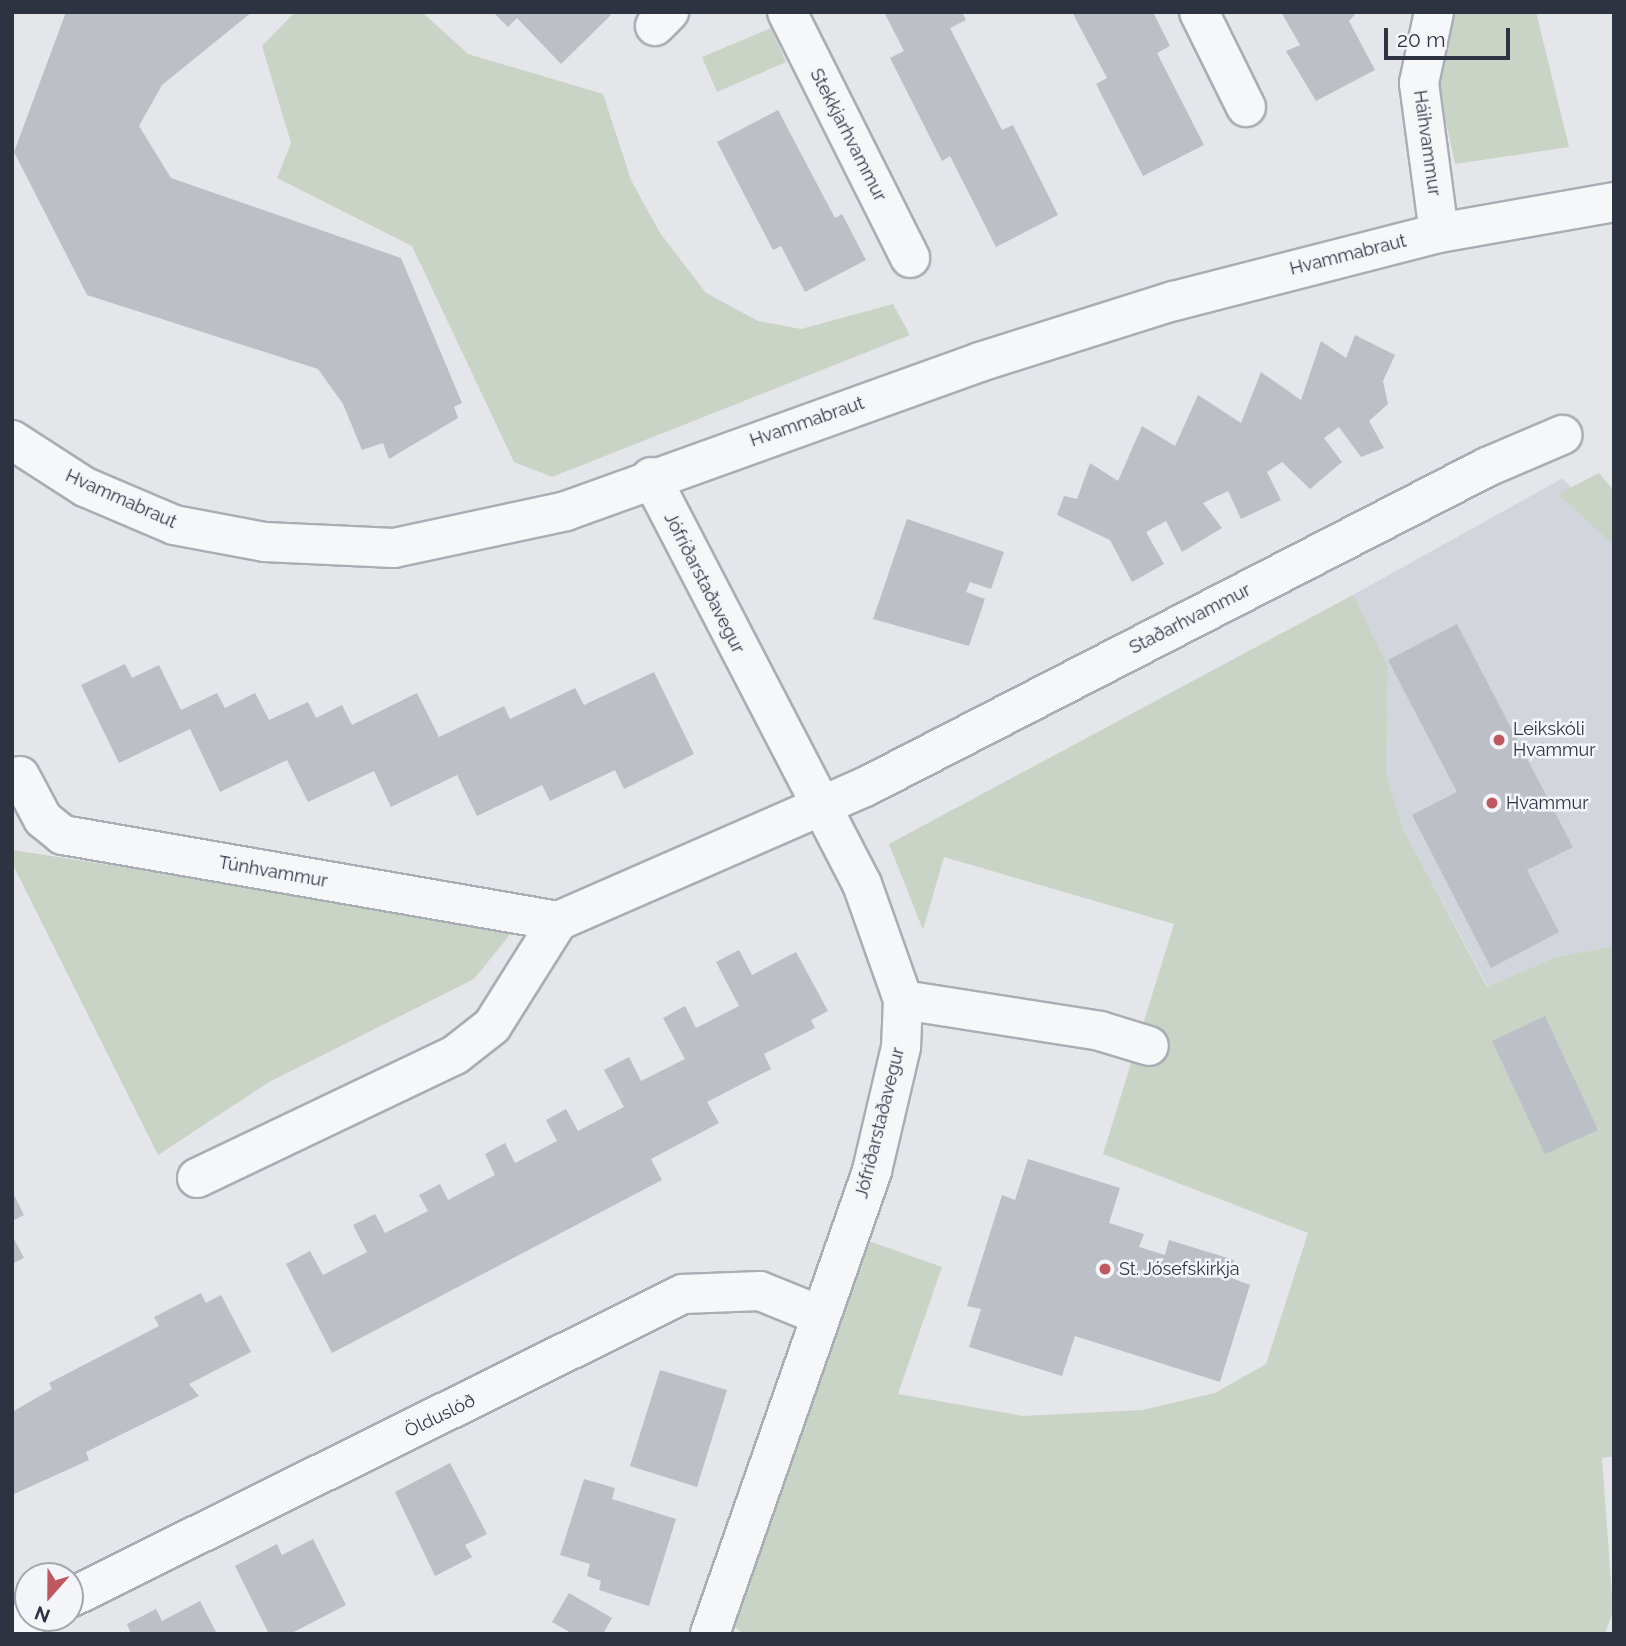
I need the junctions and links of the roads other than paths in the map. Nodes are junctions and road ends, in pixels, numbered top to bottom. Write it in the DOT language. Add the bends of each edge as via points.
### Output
graph roads {
  1 [pos="787,12"];
  2 [pos="1199,12"];
  3 [pos="1434,12"];
  4 [pos="1246,107"];
  5 [pos="1614,202"];
  6 [pos="1440,233"];
  7 [pos="910,258"];
  8 [pos="1562,435"];
  9 [pos="12,440"];
  10 [pos="651,477"];
  11 [pos="20,776"];
  12 [pos="820,808"];
  13 [pos="558,921"];
  14 [pos="902,1000"];
  15 [pos="1149,1046"];
  16 [pos="197,1178"];
  17 [pos="819,1315"];
  18 [pos="84,1591"];
  19 [pos="710,1634"];
  1 -- 7 [label="street, Stekkjarhvammur"];
  2 -- 4 [label="street"];
  3 -- 6 [label="street, Háihvammur" via="1419,83"];
  5 -- 6 [label="street, Hvammabraut"];
  6 -- 10 [label="street, Hvammabraut" via="1070,333"];
  8 -- 12 [label="street, Staðarhvammur" via="1486,467"];
  9 -- 10 [label="street, Hvammabraut" via="85,487 174,525 265,542 343,547 394,548 511,526"];
  10 -- 12 [label="street, Jófríðarstaðavegur"];
  11 -- 13 [label="street, Túnhvammur" via="43,819 63,835"];
  12 -- 13 [label="street"];
  12 -- 14 [label="street, Jófríðarstaðavegur" via="862,884"];
  13 -- 16 [label="street" via="492,1027 455,1055"];
  14 -- 15 [label="street" via="1100,1031"];
  14 -- 17 [label="street, Jófríðarstaðavegur" via="901,1047 872,1171"];
  17 -- 18 [label="street, Ölduslóð" via="761,1291 683,1294"];
  17 -- 19 [label="street, Jófríðarstaðavegur"];
}
